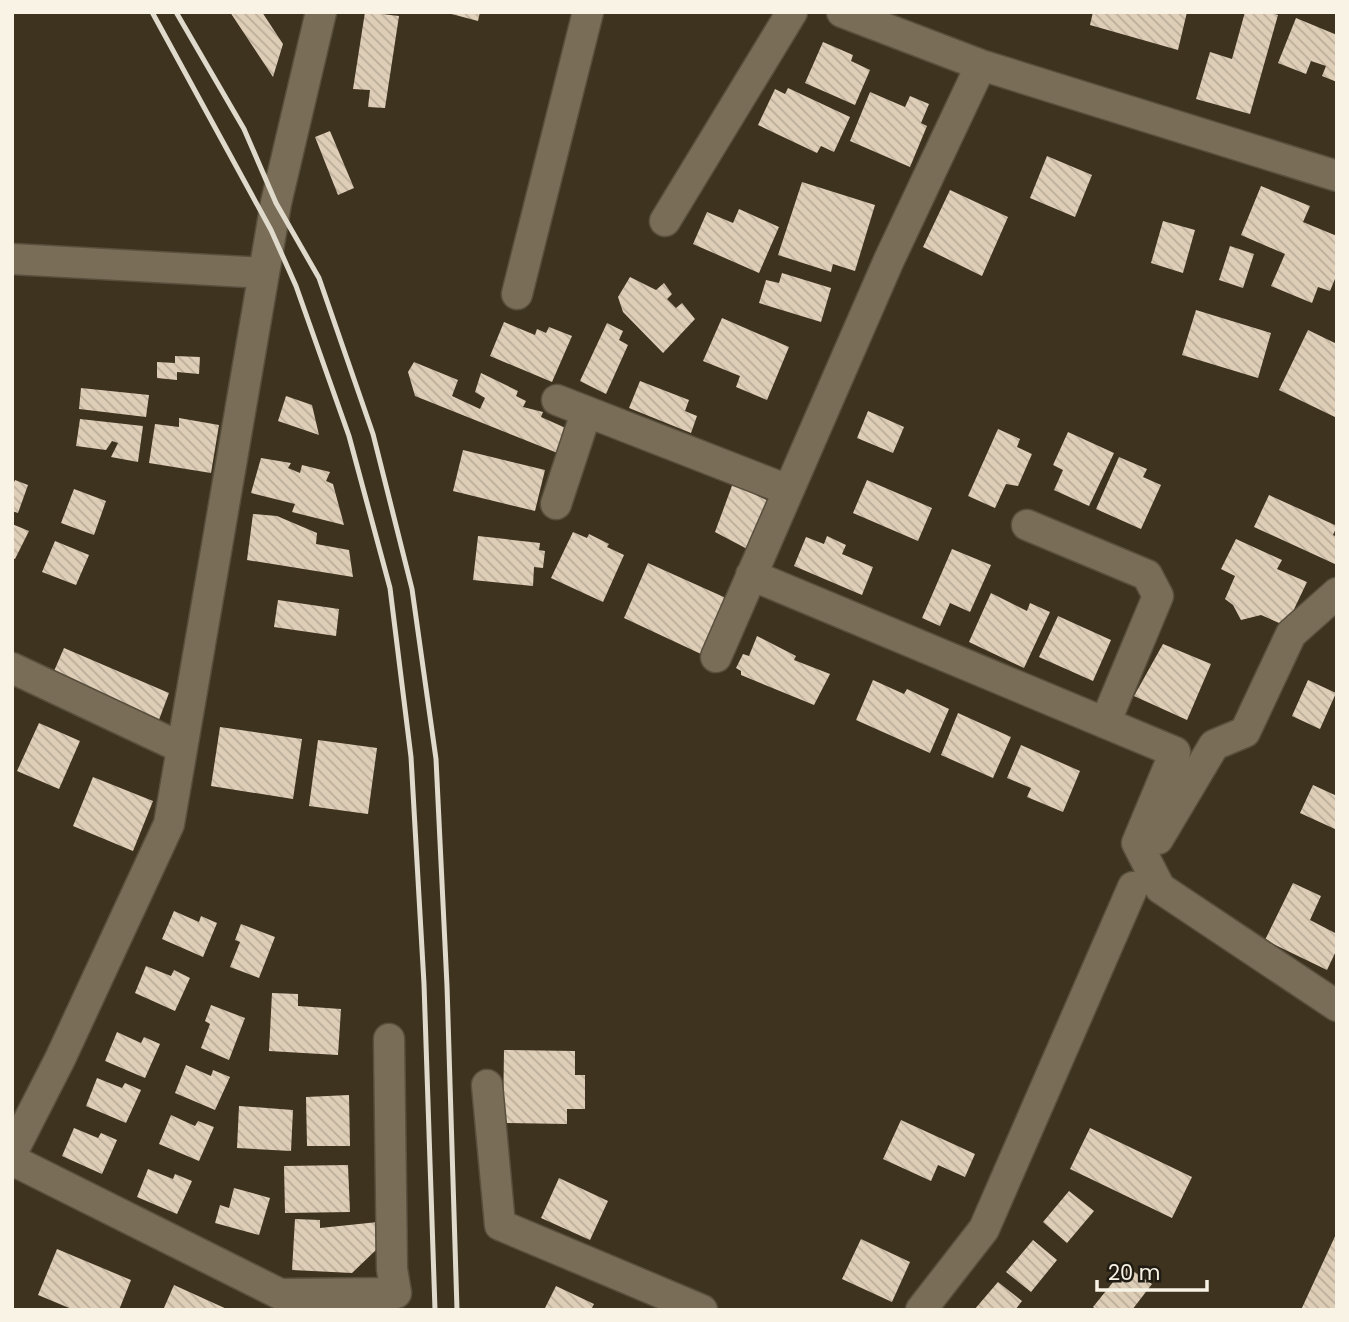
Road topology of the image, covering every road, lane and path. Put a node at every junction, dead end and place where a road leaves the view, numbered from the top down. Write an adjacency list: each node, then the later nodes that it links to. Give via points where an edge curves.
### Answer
1 (321, 12): 9 (street)
2 (588, 12): 10 (street)
3 (792, 12): 7 (street)
4 (842, 12): 5 (street)
5 (981, 65): 6 (street); 13 (street)
6 (1337, 176)
7 (665, 221)
8 (12, 259): 9 (street)
9 (264, 273): 21 (street)
10 (517, 294)
11 (557, 400): 12 (street)
12 (586, 413): 13 (street); 14 (street)
13 (788, 489): 16 (street)
14 (556, 504)
15 (1027, 525): 20 (street, via 1147,575 1158,596)
16 (751, 575): 18 (street); 20 (street)
17 (1337, 593): 22 (street, via 1291,634 1245,732 1214,745)
18 (716, 657)
19 (12, 668): 21 (street)
20 (1105, 723): 24 (street, via 1175,752 1137,843 1160,888)
21 (182, 748): 27 (street, via 169,824)
22 (1157, 839)
23 (1133, 887): 31 (street, via 984,1229)
24 (1337, 1006)
25 (389, 1039): 29 (street, via 396,1293)
26 (487, 1085): 30 (street, via 500,1225)
27 (12, 1153)
28 (12, 1160): 29 (street)
29 (280, 1302)
30 (702, 1310)
31 (921, 1310)

